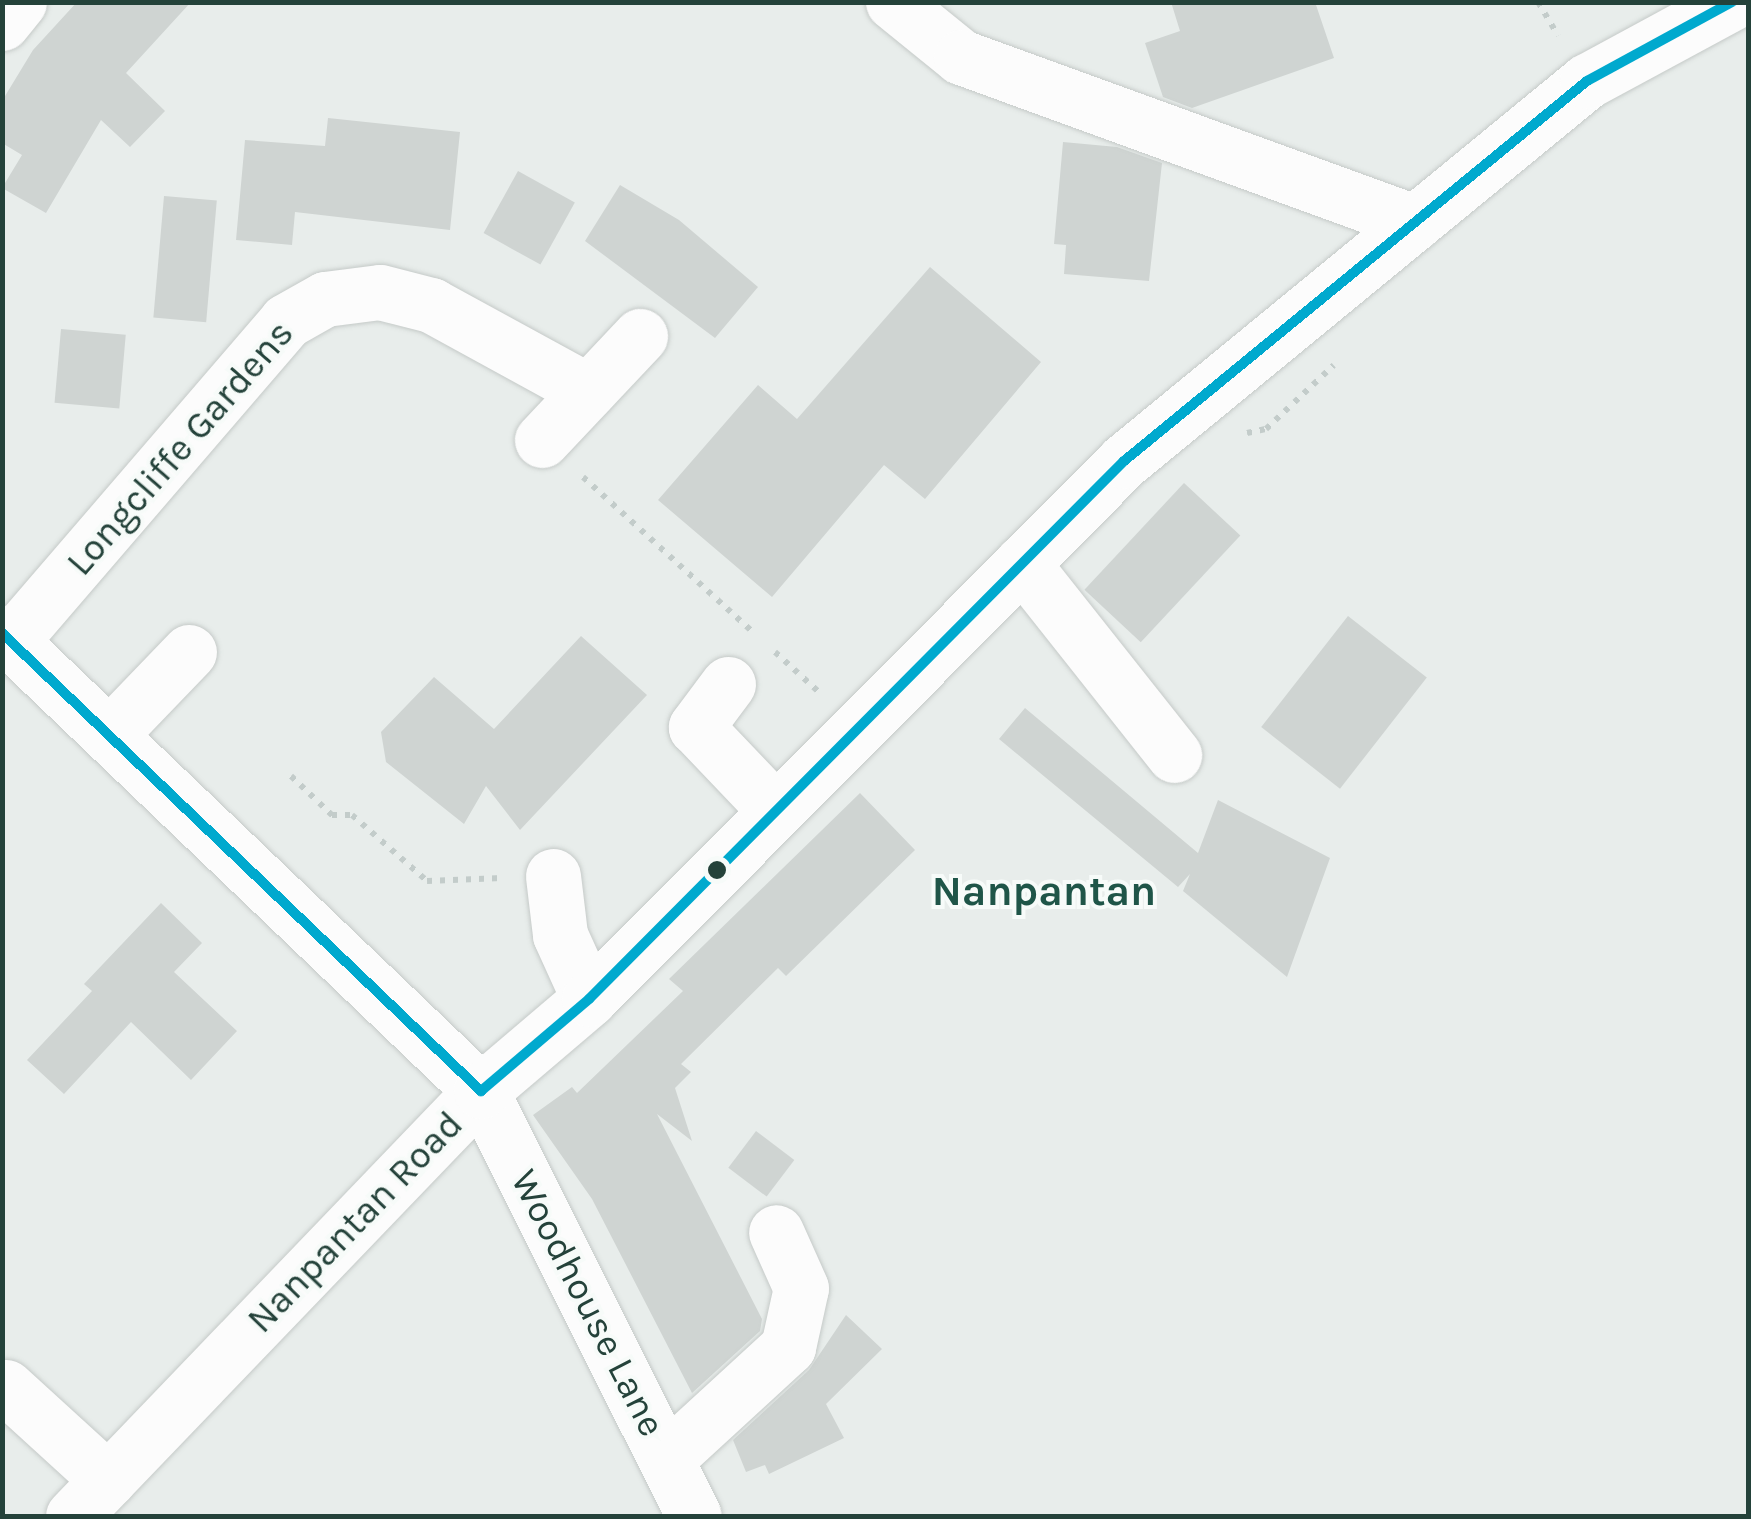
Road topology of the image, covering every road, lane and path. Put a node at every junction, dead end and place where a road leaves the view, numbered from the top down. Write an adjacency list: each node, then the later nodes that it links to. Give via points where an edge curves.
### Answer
1 (19, 2): 4 (street)
2 (893, 2): 5 (street, via 962,57)
3 (1733, 2): 5 (street, Nanpantan Road, via 1587,81)
4 (2, 23)
5 (1415, 222): 9 (street, Nanpantan Road, via 1124,461)
6 (640, 336): 7 (street)
7 (588, 391): 8 (street); 10 (street, Longcliffe Gardens, via 431,306 380,292 325,298 286,321)
8 (542, 440): 13 (path)
9 (1022, 563): 13 (street, Nanpantan Road); 15 (street)
10 (7, 637): 14 (street, Woodhouse Lane)
11 (189, 652): 14 (street)
12 (728, 684): 17 (street, via 696,727)
13 (855, 725): 17 (street, Nanpantan Road)
14 (112, 732): 20 (street, Woodhouse Lane)
15 (1174, 755)
16 (291, 776): 18 (path, via 332,815 352,815 427,881)
17 (774, 808): 19 (street, Nanpantan Road)
18 (553, 876): 19 (street, via 560,935)
19 (589, 999): 20 (street, Nanpantan Road)
20 (482, 1091): 23 (street, Woodhouse Lane); 24 (street, Nanpantan Road)
21 (776, 1232): 23 (street, via 801,1288 788,1347)
22 (6, 1387): 24 (street)
23 (666, 1460): 25 (street, Woodhouse Lane)
24 (91, 1498)
25 (694, 1516)

